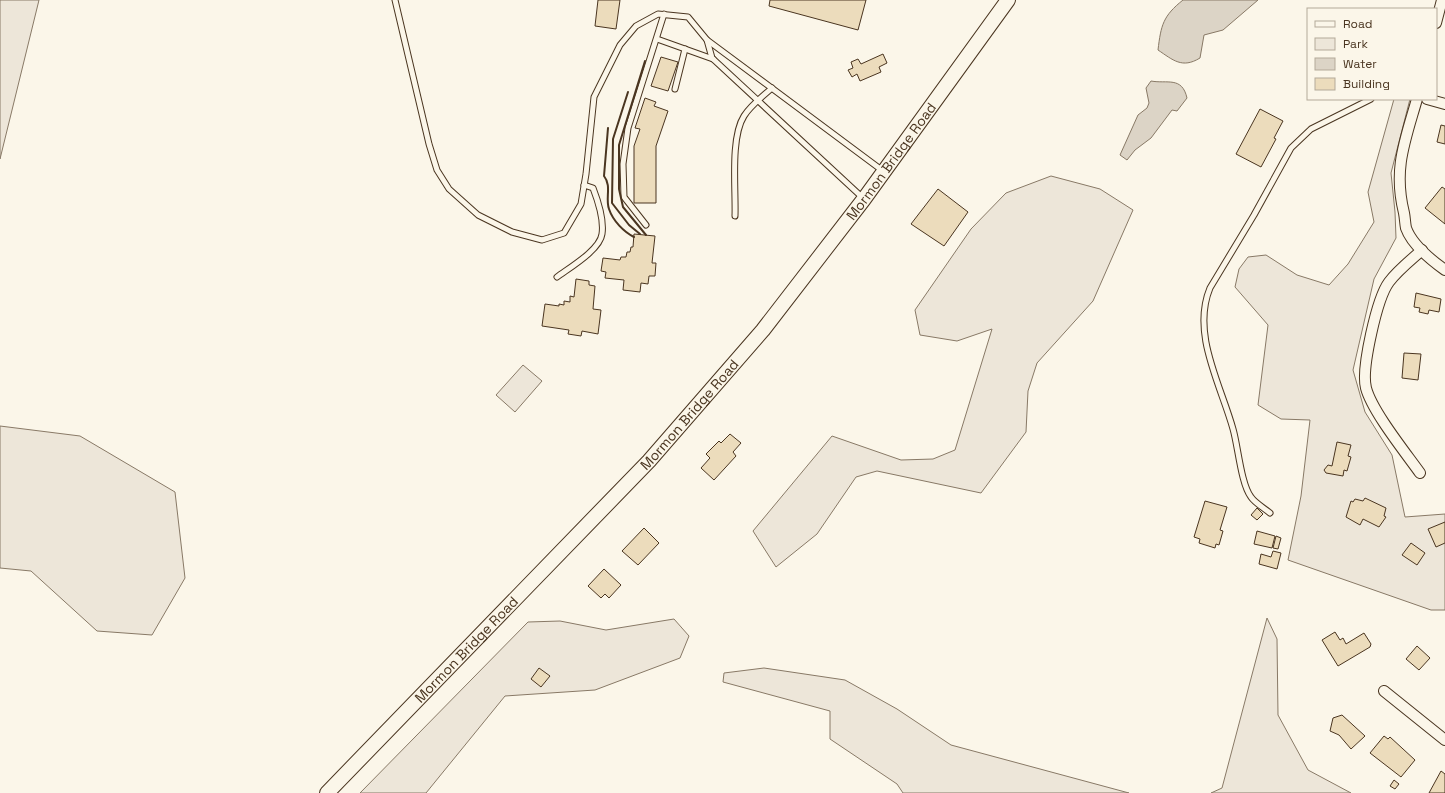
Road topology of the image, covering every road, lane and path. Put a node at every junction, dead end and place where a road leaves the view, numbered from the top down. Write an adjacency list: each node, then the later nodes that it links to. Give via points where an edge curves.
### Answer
1 (395, 0): 18 (lane, via 428,144 437,170 448,189 478,215 512,232 542,240 564,233 581,204)
2 (1008, 0): 17 (main road, Mormon Bridge Road)
3 (1442, 0): 5 (street)
4 (664, 14): 6 (lane); 7 (lane, via 688,17); 18 (lane, via 658,14 636,26 620,45 594,97)
5 (1437, 19)
6 (657, 40): 8 (lane); 21 (lane, via 628,128 624,164 624,197)
7 (707, 40): 9 (lane); 11 (lane)
8 (685, 49): 9 (lane); 10 (lane)
9 (713, 59): 12 (lane)
10 (675, 88)
11 (772, 88): 12 (lane); 17 (lane)
12 (758, 100): 19 (lane); 20 (lane, via 743,117 736,138)
13 (1369, 100): 26 (lane, via 1311,129 1291,148 1204,301 1203,320 1210,359 1233,429 1245,482 1251,497)
14 (1417, 100): 22 (street, via 1401,156 1398,182 1406,226)
15 (1431, 100): 16 (street)
16 (1445, 104)
17 (884, 172): 19 (main road, Mormon Bridge Road)
18 (584, 185): 24 (lane, via 593,188 599,203 602,235 591,252)
19 (864, 199): 29 (main road, Mormon Bridge Road, via 763,330 649,461)
20 (736, 216)
21 (646, 224)
22 (1422, 250): 23 (street); 25 (street, via 1397,272 1380,299 1364,368 1364,381 1371,401)
23 (1445, 270)
24 (557, 277)
25 (1420, 473)
26 (1270, 512)
27 (1384, 691): 28 (street)
28 (1445, 740)
29 (327, 793)

